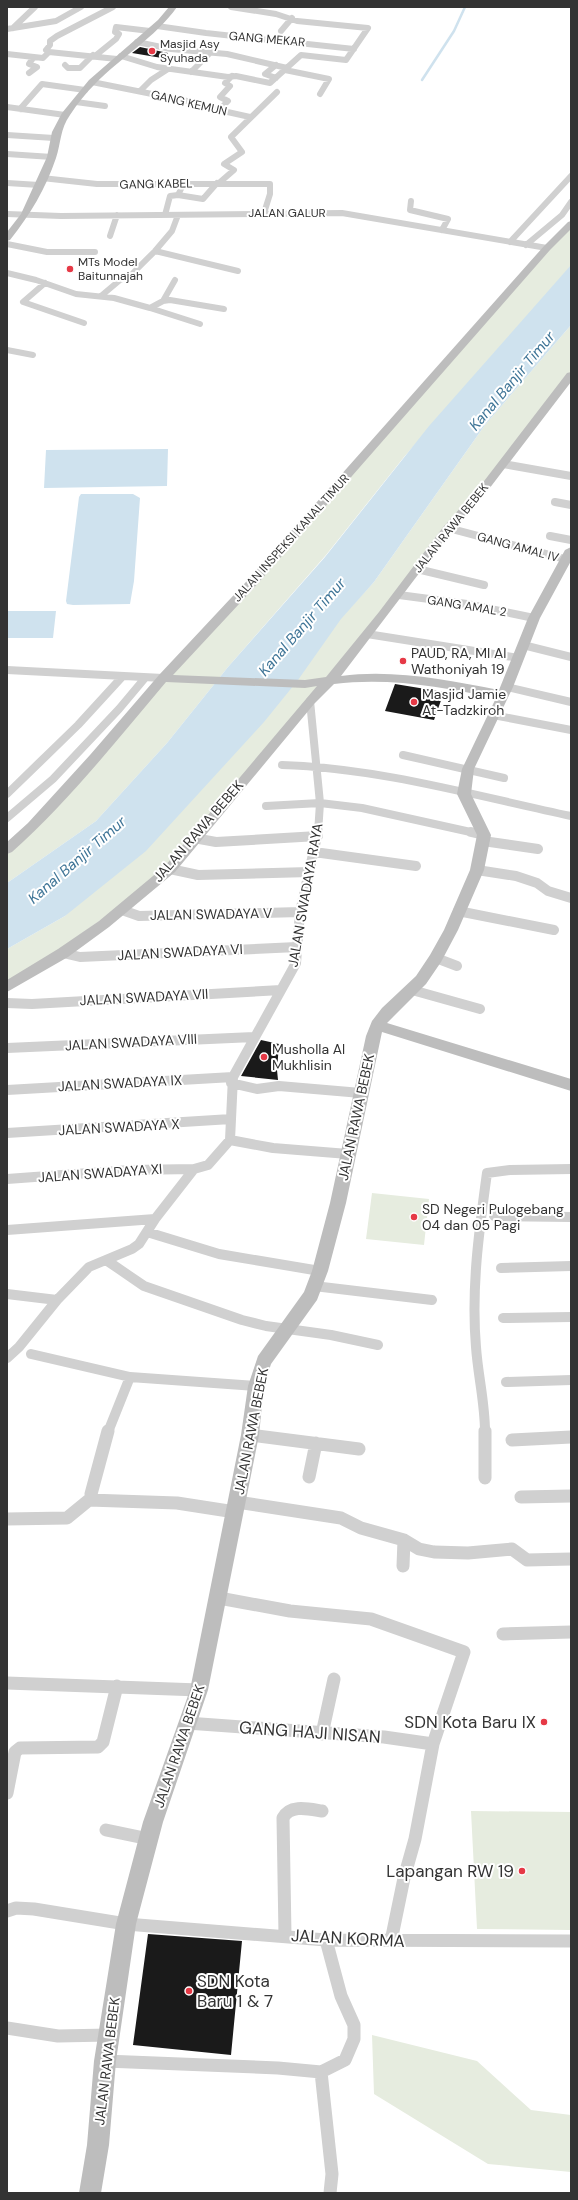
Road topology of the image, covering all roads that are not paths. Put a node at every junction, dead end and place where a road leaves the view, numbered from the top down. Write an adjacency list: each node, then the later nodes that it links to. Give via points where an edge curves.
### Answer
1 (35, 7): 8 (street)
2 (81, 7): 8 (street, via 52,22)
3 (113, 7): 14 (street, via 66,30 50,41 50,46 46,50)
4 (173, 7): 10 (street)
5 (231, 7): 6 (street)
6 (243, 8): 7 (street)
7 (292, 18): 11 (street); 13 (street, via 368,28)
8 (14, 28): 9 (street)
9 (7, 29)
10 (153, 29): 12 (street); 13 (street, GANG MEKAR, via 243,39 298,41); 17 (street, GANG MEKAR, via 116,27 115,32 119,34 116,39)
11 (281, 31)
12 (137, 42): 15 (street, via 170,49); 18 (street)
13 (354, 50): 23 (street, via 344,61 301,55)
14 (49, 52): 17 (street); 19 (street, via 45,58)
15 (211, 52): 21 (street); 24 (street)
16 (7, 54): 19 (street)
17 (94, 55): 18 (street); 20 (street, via 80,68 68,68)
18 (119, 57): 22 (street); 28 (street)
19 (33, 58): 25 (street, via 29,64 37,67)
20 (65, 65)
21 (276, 65): 23 (street); 27 (street, via 265,74)
22 (168, 69): 24 (street); 30 (street)
23 (286, 69): 27 (street); 32 (street, via 329,79)
24 (191, 72): 26 (street)
25 (30, 73)
26 (232, 76): 27 (street, via 268,82); 37 (street, via 226,83 230,86 220,97 228,101)
27 (276, 78)
28 (92, 82): 29 (street); 30 (street, GANG KEMUN)
29 (85, 90): 33 (street); 36 (street, via 44,84)
30 (140, 91): 37 (street, GANG KEMUN)
31 (277, 92): 39 (street)
32 (320, 94)
33 (76, 102): 34 (street); 38 (street)
34 (105, 106)
35 (7, 107): 36 (street)
36 (20, 109): 38 (street)
37 (219, 110): 39 (street, GANG KEMUN)
38 (65, 115): 41 (street)
39 (250, 117): 48 (street, via 231,137 242,152 224,164 234,170)
40 (7, 134): 41 (street)
41 (54, 138): 43 (street)
42 (7, 154): 43 (street)
43 (52, 157): 45 (street)
44 (571, 176): 50 (street)
45 (40, 182): 46 (street, GANG KABEL); 47 (street, GANG KABEL); 55 (street)
46 (7, 183)
47 (184, 183): 48 (street, GANG KABEL); 49 (street)
48 (218, 183): 49 (street, via 204,199); 53 (street, GANG KABEL, via 270,184 270,194)
49 (178, 195): 57 (street, via 170,196)
50 (562, 197): 63 (street)
51 (411, 201): 60 (street, via 409,208 412,211 448,218)
52 (571, 202): 65 (street, via 562,215)
53 (264, 213): 58 (street, JALAN GALUR); 60 (street, JALAN GALUR, via 354,214)
54 (7, 214): 55 (street, JALAN GALUR)
55 (25, 215): 56 (street, JALAN GALUR); 62 (street)
56 (117, 215): 57 (street, JALAN GALUR); 61 (street)
57 (165, 215): 58 (street, JALAN GALUR)
58 (178, 215): 67 (street, via 170,235)
59 (571, 224): 66 (street, JALAN INSPEKSI KANAL TIMUR)
60 (442, 230): 63 (street, JALAN GALUR)
61 (110, 236)
62 (7, 238)
63 (510, 242): 65 (street, JALAN GALUR)
64 (7, 244): 68 (street, via 47,252)
65 (526, 245): 66 (street, JALAN GALUR)
66 (547, 248): 101 (street, JALAN INSPEKSI KANAL TIMUR, via 254,580)
67 (155, 251): 69 (street); 73 (street, via 130,276 120,280)
68 (95, 252)
69 (238, 271)
70 (7, 273): 72 (street)
71 (175, 280): 74 (street)
72 (45, 283): 73 (street, via 76,294); 77 (street, via 23,302)
73 (101, 296): 75 (street)
74 (163, 301): 75 (street); 76 (street)
75 (150, 308): 78 (street)
76 (224, 309)
77 (84, 323)
78 (200, 324)
79 (7, 350): 80 (street)
80 (33, 356)
81 (571, 375): 82 (street, JALAN RAWA BEBEK)
82 (503, 464): 83 (street); 86 (street, JALAN RAWA BEBEK)
83 (571, 476)
84 (555, 502): 85 (street)
85 (571, 505)
86 (448, 528): 89 (street, GANG AMAL IV); 90 (street, JALAN RAWA BEBEK)
87 (550, 536): 88 (street)
88 (571, 540)
89 (568, 555): 93 (street)
90 (417, 569): 91 (street); 92 (street, JALAN RAWA BEBEK)
91 (484, 585)
92 (399, 595): 93 (street, GANG AMAL 2, via 467,604); 94 (street, JALAN RAWA BEBEK)
93 (534, 618): 95 (street)
94 (367, 634): 97 (street); 102 (street, JALAN RAWA BEBEK)
95 (523, 645): 96 (street); 97 (street)
96 (571, 657)
97 (519, 658): 103 (street)
98 (7, 670): 99 (street, via 92,673)
99 (122, 678): 100 (street); 113 (street)
100 (145, 678): 101 (street); 118 (street, via 53,779)
101 (163, 678): 102 (street, via 305,684); 122 (street, JALAN INSPEKSI KANAL TIMUR, via 96,758 33,826)
102 (330, 681): 103 (street, via 352,678 401,679); 104 (street, JALAN RAWA BEBEK)
103 (505, 691): 105 (street); 106 (street)
104 (310, 701): 110 (street, JALAN SWADAYA RAYA); 120 (street, JALAN RAWA BEBEK)
105 (571, 702)
106 (493, 715): 107 (street); 111 (street)
107 (571, 730)
108 (403, 755): 111 (street)
109 (282, 764): 110 (street)
110 (316, 766): 114 (street, via 373,774); 115 (street, JALAN SWADAYA RAYA)
111 (468, 769): 112 (street); 114 (street)
112 (504, 778)
113 (7, 794)
114 (464, 794): 117 (street); 121 (street)
115 (320, 803): 116 (street); 119 (street, JALAN SWADAYA RAYA); 121 (street, via 369,809)
116 (266, 806)
117 (571, 816)
118 (7, 818)
119 (318, 836): 120 (street, via 216,842); 124 (street, JALAN SWADAYA RAYA)
120 (194, 838): 126 (street, JALAN RAWA BEBEK)
121 (483, 838): 123 (street); 127 (street, JALAN RAWA BEBEK)
122 (7, 849)
123 (538, 849)
124 (314, 852): 125 (street); 128 (street, JALAN SWADAYA RAYA)
125 (416, 866)
126 (170, 869): 128 (street, via 198,875); 130 (street, JALAN RAWA BEBEK)
127 (477, 870): 129 (street, via 516,876 537,883 548,891); 131 (street, JALAN RAWA BEBEK)
128 (310, 872): 132 (street, JALAN SWADAYA RAYA)
129 (571, 898)
130 (122, 910): 132 (street, JALAN SWADAYA V, via 139,916); 135 (street, JALAN RAWA BEBEK)
131 (458, 911): 133 (street); 136 (street, JALAN RAWA BEBEK)
132 (300, 912): 134 (street, JALAN SWADAYA RAYA)
133 (554, 930)
134 (297, 947): 135 (street, JALAN SWADAYA VI, via 88,957); 139 (street, JALAN SWADAYA RAYA, via 296,963)
135 (63, 953): 138 (street, JALAN RAWA BEBEK)
136 (436, 958): 137 (street); 140 (street, JALAN RAWA BEBEK)
137 (458, 966)
138 (7, 987)
139 (281, 990): 141 (street, JALAN SWADAYA VII); 144 (street, JALAN SWADAYA RAYA)
140 (412, 990): 142 (street); 143 (street, JALAN RAWA BEBEK)
141 (7, 1004)
142 (480, 1009)
143 (377, 1025): 147 (street); 149 (street, JALAN RAWA BEBEK)
144 (254, 1037): 145 (street, JALAN SWADAYA VIII); 146 (street, JALAN SWADAYA RAYA)
145 (7, 1048)
146 (232, 1080): 148 (street, JALAN SWADAYA IX); 149 (street, JALAN SWADAYA IX, via 258,1088 303,1087); 150 (street, JALAN SWADAYA RAYA)
147 (571, 1084)
148 (7, 1090)
149 (361, 1093): 153 (street, JALAN RAWA BEBEK)
150 (231, 1120): 151 (street, JALAN SWADAYA X); 152 (street, JALAN SWADAYA RAYA)
151 (7, 1133)
152 (230, 1140): 153 (street, via 273,1148); 154 (street, via 208,1165)
153 (348, 1154): 165 (street, JALAN RAWA BEBEK, via 338,1203)
154 (194, 1169): 156 (street, JALAN SWADAYA XI, via 130,1170); 159 (street)
155 (571, 1169): 187 (street, via 487,1173 477,1249 475,1298 476,1347 485,1408)
156 (7, 1179)
157 (494, 1216): 158 (street)
158 (571, 1217)
159 (155, 1219): 160 (street); 161 (street)
160 (7, 1230)
161 (147, 1232): 162 (street, via 132,1249); 165 (street, via 219,1254)
162 (106, 1260): 167 (street, via 89,1267); 171 (street, via 132,1279 154,1290 242,1320)
163 (571, 1266): 164 (street)
164 (501, 1268)
165 (317, 1279): 168 (street); 171 (street, JALAN RAWA BEBEK, via 311,1295)
166 (7, 1294): 167 (street)
167 (57, 1300): 173 (street)
168 (432, 1300)
169 (571, 1317): 170 (street)
170 (503, 1318)
171 (287, 1329): 172 (street); 180 (street, JALAN RAWA BEBEK, via 264,1361)
172 (378, 1345)
173 (19, 1347): 174 (street); 176 (street)
174 (7, 1348)
175 (31, 1354): 177 (street)
176 (7, 1358)
177 (130, 1377): 180 (street); 188 (street, via 110,1424)
178 (571, 1380): 179 (street)
179 (506, 1382)
180 (256, 1386): 181 (street, JALAN RAWA BEBEK)
181 (250, 1435): 184 (street); 191 (street, JALAN RAWA BEBEK)
182 (571, 1437): 183 (street)
183 (512, 1440)
184 (316, 1444): 185 (street); 186 (street)
185 (359, 1449)
186 (309, 1477)
187 (485, 1478)
188 (90, 1494)
189 (571, 1496): 190 (street)
190 (521, 1497)
191 (236, 1507): 192 (street, via 177,1502 89,1500 67,1518); 193 (street, via 341,1518 361,1528); 196 (street, JALAN RAWA BEBEK)
192 (7, 1519)
193 (404, 1540): 194 (street, via 419,1549 434,1552 512,1549 527,1560); 195 (street)
194 (571, 1559)
195 (403, 1566)
196 (219, 1598): 202 (street, JALAN RAWA BEBEK); 205 (street, via 290,1611 371,1620 464,1652)
197 (571, 1632): 198 (street)
198 (503, 1634)
199 (334, 1679): 204 (street)
200 (7, 1683): 201 (street)
201 (117, 1686): 202 (street); 206 (street, via 103,1742 98,1747 20,1748 15,1752)
202 (199, 1690): 203 (street, JALAN RAWA BEBEK)
203 (187, 1723): 204 (street, GANG HAJI NISAN); 209 (street, JALAN RAWA BEBEK)
204 (322, 1734): 205 (street, GANG HAJI NISAN, via 384,1737)
205 (433, 1744): 214 (street, via 415,1839)
206 (7, 1793)
207 (322, 1811): 212 (street, via 291,1810 286,1812 283,1818)
208 (106, 1830): 209 (street)
209 (149, 1839): 211 (street, JALAN RAWA BEBEK)
210 (7, 1910): 211 (street, JALAN KORMA, via 34,1910)
211 (126, 1924): 212 (street, JALAN KORMA); 217 (street, JALAN RAWA BEBEK)
212 (285, 1935): 213 (street, JALAN KORMA)
213 (326, 1940): 214 (street, JALAN KORMA); 219 (street, via 342,1996 354,2025 354,2039 345,2060)
214 (391, 1941): 215 (street, JALAN KORMA)
215 (571, 1941)
216 (7, 2028): 217 (street, via 83,2037)
217 (109, 2035): 218 (street, JALAN RAWA BEBEK)
218 (105, 2061): 219 (street); 220 (street, JALAN RAWA BEBEK, via 98,2145)
219 (321, 2072): 221 (street, via 332,2174)
220 (90, 2193)
221 (330, 2193)

